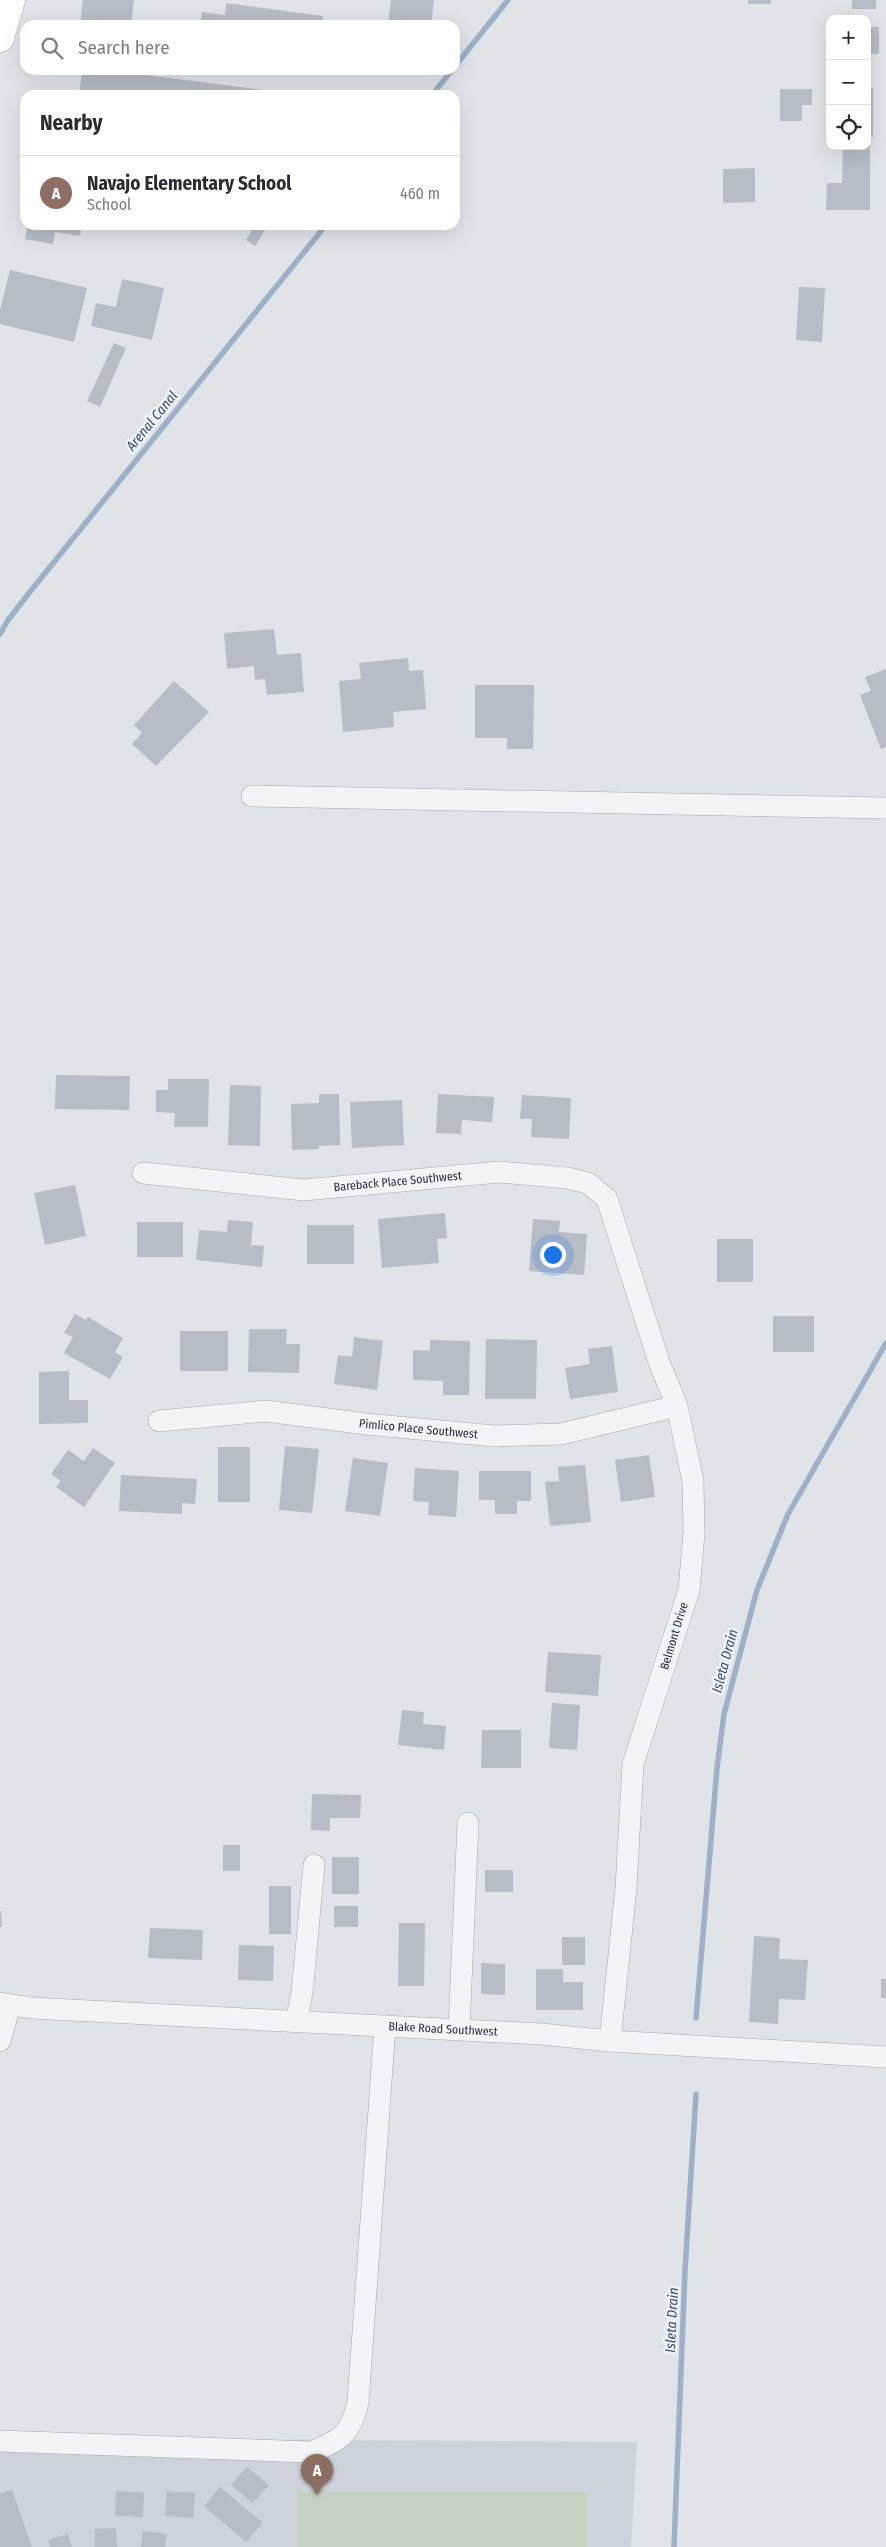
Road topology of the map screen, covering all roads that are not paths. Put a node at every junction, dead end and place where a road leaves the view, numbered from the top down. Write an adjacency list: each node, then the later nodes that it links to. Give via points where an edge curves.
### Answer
1 (11, 0): 2 (main road)
2 (0, 38)
3 (252, 796): 4 (street)
4 (886, 808)
5 (143, 1173): 6 (street, Bareback Place Southwest, via 304,1190 499,1172 567,1178 588,1183 607,1198)
6 (620, 1237): 7 (street, Belmont Drive, via 658,1362)
7 (677, 1406): 8 (street, Pimlico Place Southwest, via 561,1434 494,1436 266,1411); 16 (street, Belmont Drive, via 693,1481 694,1533 689,1590 633,1764 626,1888)
8 (159, 1421)
9 (468, 1823): 14 (street)
10 (314, 1865): 12 (street, via 302,1992)
11 (5, 2004): 12 (street, Blake Road Southwest); 15 (street)
12 (296, 2021): 13 (street, Blake Road Southwest)
13 (385, 2026): 14 (street, Blake Road Southwest); 18 (street, via 358,2402 353,2424 334,2443 310,2452)
14 (459, 2030): 16 (street, Blake Road Southwest)
15 (0, 2041)
16 (610, 2041): 17 (street, Blake Road Southwest)
17 (886, 2057)
18 (0, 2441)

